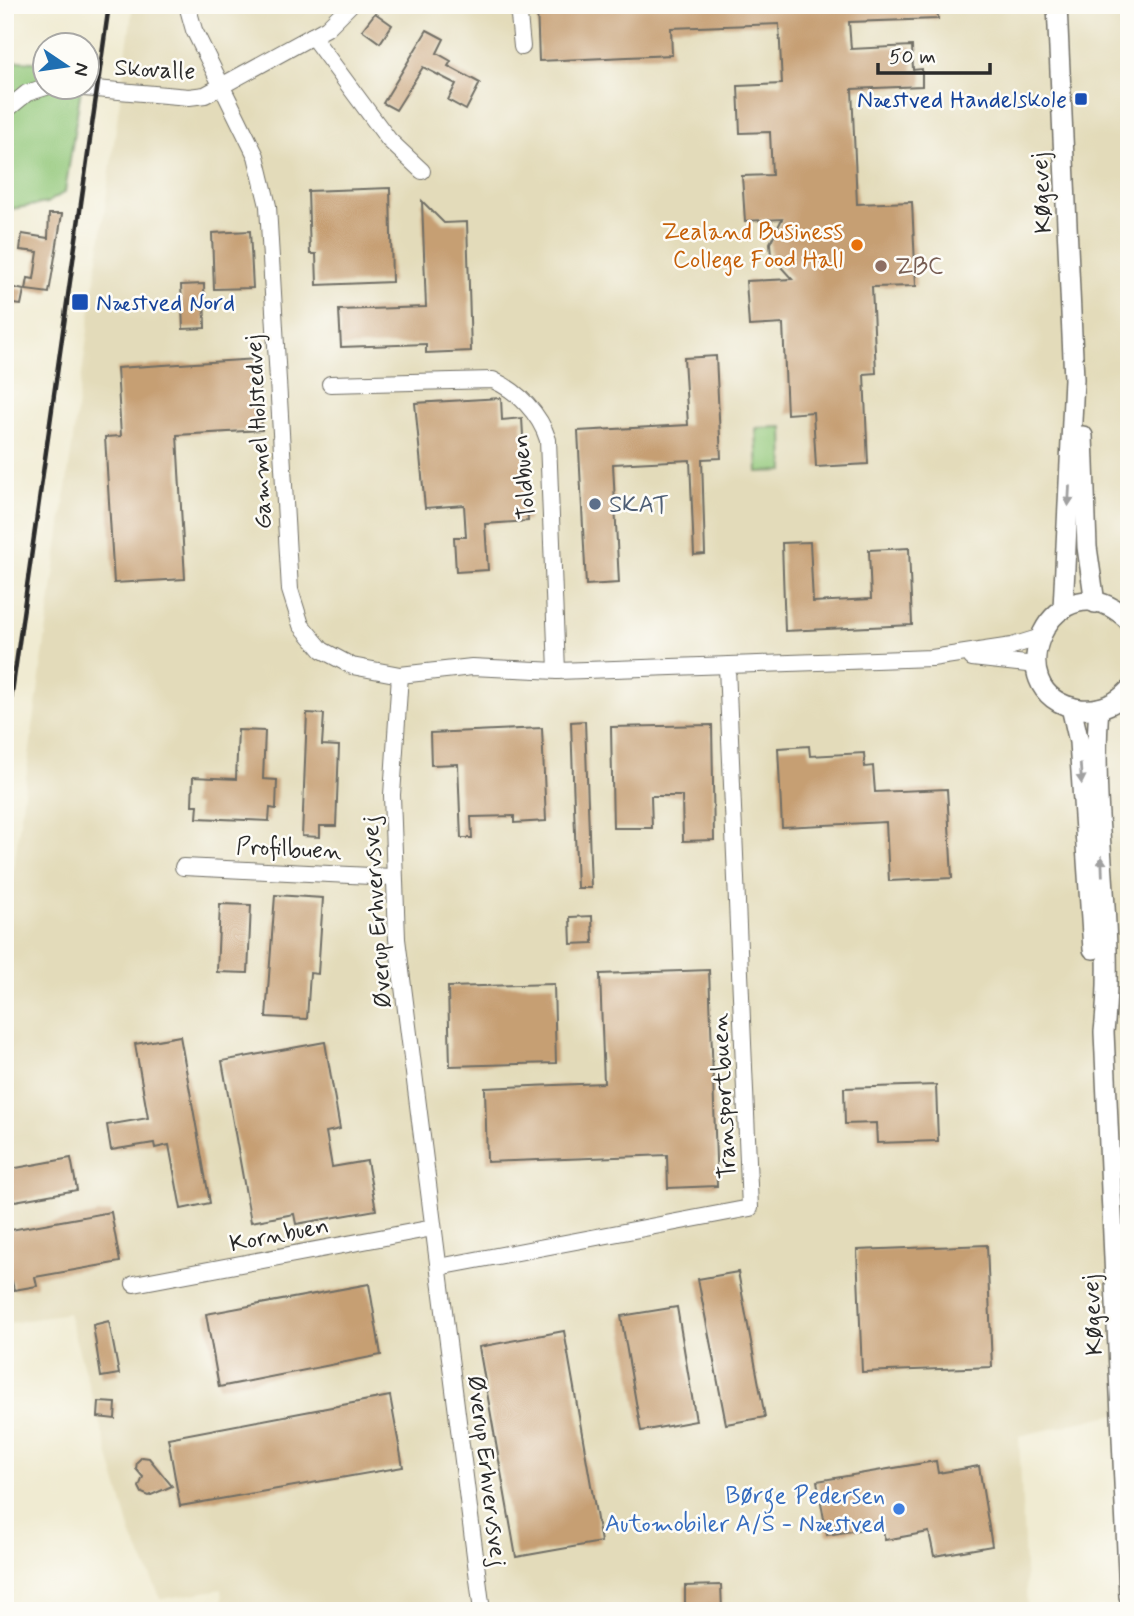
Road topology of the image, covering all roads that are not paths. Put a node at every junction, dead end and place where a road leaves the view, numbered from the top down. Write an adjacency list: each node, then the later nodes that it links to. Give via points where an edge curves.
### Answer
1 (187, 5): 7 (street, Gammel Holstedvej)
2 (350, 5): 5 (street)
3 (518, 5): 6 (street)
4 (1057, 5): 12 (street, Køgevej)
5 (312, 36): 7 (street); 11 (street, via 389,140)
6 (522, 47)
7 (221, 87): 8 (street, Skovalle, via 189,97); 22 (street, Gammel Holstedvej, via 256,156 268,206 294,610 311,639 337,659 367,671)
8 (102, 90)
9 (32, 91): 10 (street)
10 (5, 111)
11 (422, 171)
12 (1074, 379): 14 (street, Køgevej, via 1083,436 1087,547); 15 (street, Køgevej, one-way to 15)
13 (330, 384): 21 (street, Toldbuen, via 493,380 536,414 548,440)
14 (1095, 603): 15 (street); 16 (street)
15 (1063, 609): 17 (street, via 1048,621)
16 (1129, 621)
17 (1038, 638): 18 (street); 19 (street)
18 (952, 656): 19 (street); 20 (street)
19 (1036, 665): 24 (street, via 1052,695)
20 (727, 667): 21 (street); 30 (street, Transportbuen, via 750,1208)
21 (557, 671): 22 (street, via 472,667)
22 (400, 675): 27 (street, Øverup Erhvervsvej)
23 (1129, 690): 25 (street)
24 (1072, 707): 25 (street); 28 (street, Køgevej, one-way to 28, via 1079,742 1086,872)
25 (1100, 708): 28 (street, Køgevej, one-way to 25, via 1107,990)
26 (183, 867): 27 (street, Profilbuen)
27 (392, 877): 29 (street, Øverup Erhvervsvej)
28 (1104, 1032): 32 (street, Køgevej)
29 (433, 1228): 30 (street, Øverup Erhvervsvej); 31 (street, Kornbuen)
30 (439, 1267): 33 (street, Øverup Erhvervsvej)
31 (134, 1284)
32 (1129, 1596)
33 (482, 1611)

